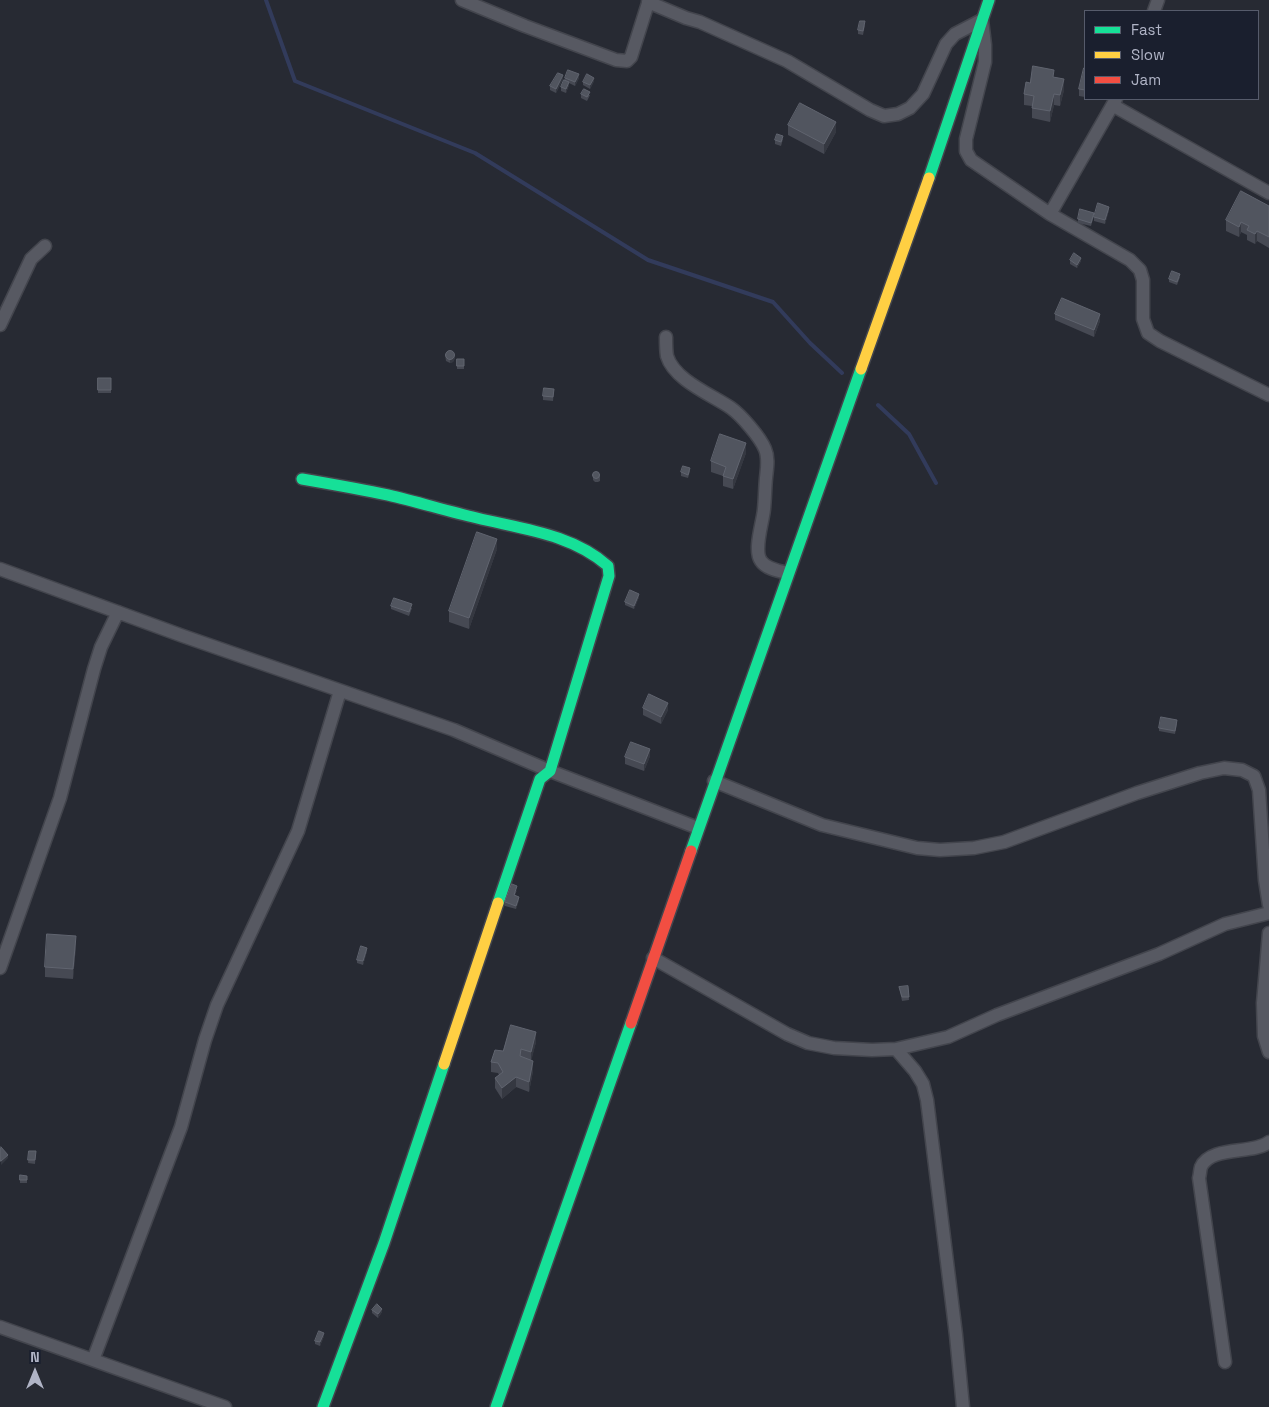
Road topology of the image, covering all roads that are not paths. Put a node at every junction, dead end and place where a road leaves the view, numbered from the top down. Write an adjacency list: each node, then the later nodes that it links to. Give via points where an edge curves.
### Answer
1 (462, 0): 3 (street, via 616,60 627,61 631,58)
2 (989, 0): 4 (main road)
3 (649, 1): 4 (street, via 787,61 884,116 910,108 923,94 946,44 955,34)
4 (982, 20): 7 (street, via 985,62 966,139 966,151 971,160); 14 (main road)
5 (1115, 102): 6 (street); 7 (street)
6 (1269, 194)
7 (1050, 214): 11 (street, via 1130,260 1140,270 1143,280 1142,319 1148,333)
8 (46, 246): 9 (street, via 31,259)
9 (0, 325)
10 (666, 337): 14 (street, via 667,355 672,366 692,385 732,409 765,449 768,463 758,557 762,563)
11 (1269, 394)
12 (302, 479): 17 (main road, via 388,495 541,532 581,548 608,566 609,576)
13 (0, 569): 15 (street)
14 (788, 573): 18 (main road)
15 (118, 612): 16 (street); 24 (street, via 99,654 60,798)
16 (340, 691): 17 (street, via 454,730); 29 (street, via 298,830 217,1005 181,1127)
17 (550, 771): 19 (street); 32 (main road, via 540,779 384,1243)
18 (714, 782): 19 (main road); 20 (street, via 822,825 918,848 940,850 1004,842 1200,773 1224,768 1242,770 1254,776 1259,790)
19 (698, 828): 23 (main road)
20 (1269, 905)
21 (1269, 913): 25 (street, via 1225,924 1159,954 997,1015 948,1037)
22 (1269, 933): 26 (street, via 1263,1003 1264,1036)
23 (653, 958): 25 (street, via 808,1044 834,1048); 33 (main road)
24 (0, 968)
25 (896, 1049): 34 (street, via 915,1070 927,1100)
26 (1269, 1052)
27 (1269, 1142): 30 (street, via 1264,1146 1212,1157 1202,1166 1199,1178)
28 (0, 1327): 29 (street)
29 (93, 1360): 31 (street)
30 (1225, 1362)
31 (225, 1407)
32 (323, 1407)
33 (496, 1407)
34 (963, 1407)

